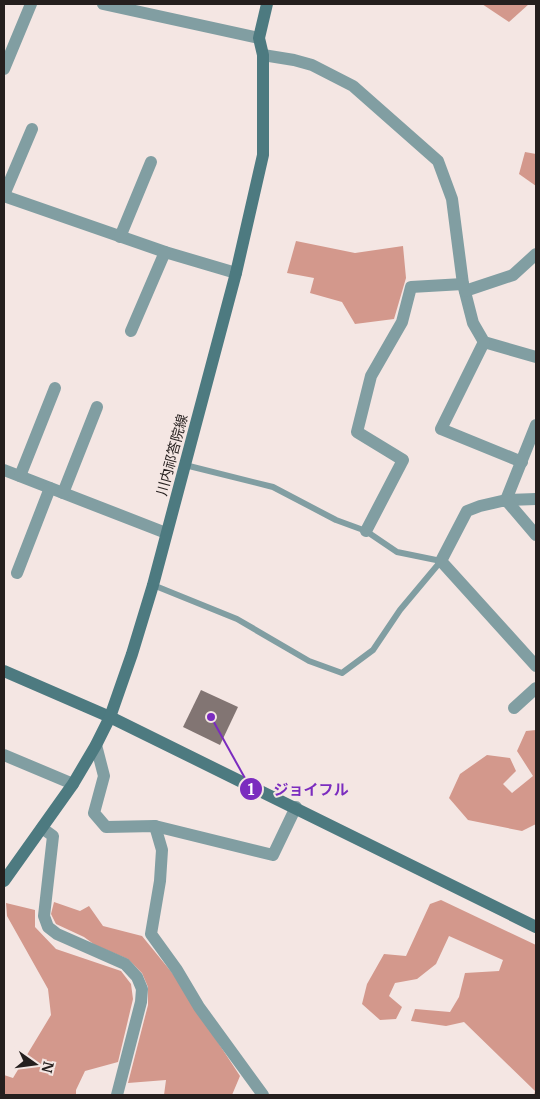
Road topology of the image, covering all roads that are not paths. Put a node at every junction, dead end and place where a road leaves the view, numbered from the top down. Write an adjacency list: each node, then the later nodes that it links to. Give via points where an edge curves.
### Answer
1 (31, 4): 6 (street)
2 (103, 4): 4 (street)
3 (267, 4): 4 (main road, 川内祁答院線)
4 (259, 38): 5 (main road, 川内祁答院線)
5 (263, 55): 13 (main road, 川内祁答院線, via 263,155); 14 (street, via 312,65 353,86 438,161 452,199)
6 (4, 70)
7 (32, 129): 9 (street)
8 (151, 162): 10 (street)
9 (4, 196): 10 (street)
10 (120, 237): 11 (street)
11 (165, 252): 13 (street); 15 (street)
12 (536, 254): 14 (street, via 513,275)
13 (236, 272): 22 (main road, 川内祁答院線)
14 (464, 287): 16 (street, via 473,323); 28 (street, via 411,287 402,322 371,376 357,432 403,460)
15 (131, 331)
16 (484, 342): 17 (street); 21 (street, via 441,429)
17 (536, 357)
18 (55, 388): 24 (street)
19 (97, 407): 25 (street)
20 (536, 425): 21 (street)
21 (522, 462): 27 (street)
22 (185, 465): 28 (lane, via 273,487 336,520); 29 (main road, 川内祁答院線)
23 (4, 470): 24 (street)
24 (20, 476): 25 (street)
25 (57, 491): 29 (street); 32 (street)
26 (536, 499): 27 (street)
27 (506, 500): 30 (street); 31 (street, via 468,511)
28 (366, 531): 31 (lane, via 397,552)
29 (166, 533): 33 (main road, 川内祁答院線)
30 (536, 535)
31 (441, 561): 33 (lane, via 400,610 373,650 342,673 310,661 236,619); 34 (street)
32 (17, 573)
33 (153, 585): 38 (main road, 川内祁答院線)
34 (536, 666)
35 (4, 671): 38 (main road)
36 (536, 688): 37 (street)
37 (514, 708)
38 (110, 717): 39 (main road, 川内祁答院線); 42 (main road)
39 (96, 745): 41 (main road, 川内祁答院線); 43 (street, via 104,776 94,813 106,827)
40 (4, 755): 41 (street)
41 (73, 784): 44 (main road, 川内祁答院線)
42 (296, 807): 43 (street, via 273,855); 46 (main road)
43 (155, 826): 48 (street, via 162,850 151,934)
44 (42, 828): 45 (main road, 川内祁答院線); 47 (street, via 53,836 44,916 48,928 125,964 137,977 142,989)
45 (4, 881)
46 (536, 927)
47 (117, 1095)
48 (263, 1095)

